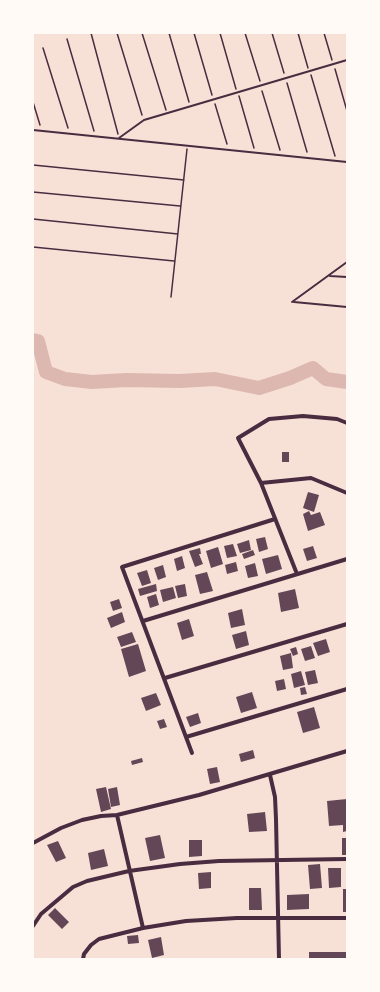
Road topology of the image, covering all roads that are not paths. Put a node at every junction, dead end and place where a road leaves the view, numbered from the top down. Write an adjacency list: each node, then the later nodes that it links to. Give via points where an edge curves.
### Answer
1 (347, 60): 3 (lane, via 144,120)
2 (33, 130): 3 (lane)
3 (119, 138): 4 (lane)
4 (347, 162)
5 (347, 262): 6 (lane)
6 (329, 276): 7 (lane); 8 (lane, via 292,302)
7 (347, 278)
8 (347, 307)
9 (347, 423): 10 (street, via 337,419 303,416 269,419 238,438)
10 (261, 483): 11 (street, via 311,478); 12 (street)
11 (347, 493)
12 (275, 519): 14 (street); 15 (street, via 122,567)
13 (347, 559): 14 (street)
14 (297, 574): 15 (street)
15 (143, 621): 17 (street)
16 (347, 624): 17 (street)
17 (165, 678): 19 (street)
18 (347, 689): 19 (street)
19 (186, 737): 21 (street)
20 (347, 751): 22 (street)
21 (192, 752)
22 (270, 775): 23 (street); 26 (street, via 275,797)
23 (117, 815): 24 (street, via 82,820); 27 (street)
24 (33, 843)
25 (347, 859): 26 (street)
26 (277, 860): 27 (street, via 188,863); 28 (street)
27 (129, 871): 30 (street, via 73,887 41,914); 31 (street)
28 (278, 918): 29 (street); 31 (street, via 186,921); 33 (street)
29 (347, 918)
30 (33, 926)
31 (143, 928): 32 (street, via 99,939 91,944)
32 (83, 959)
33 (279, 959)

